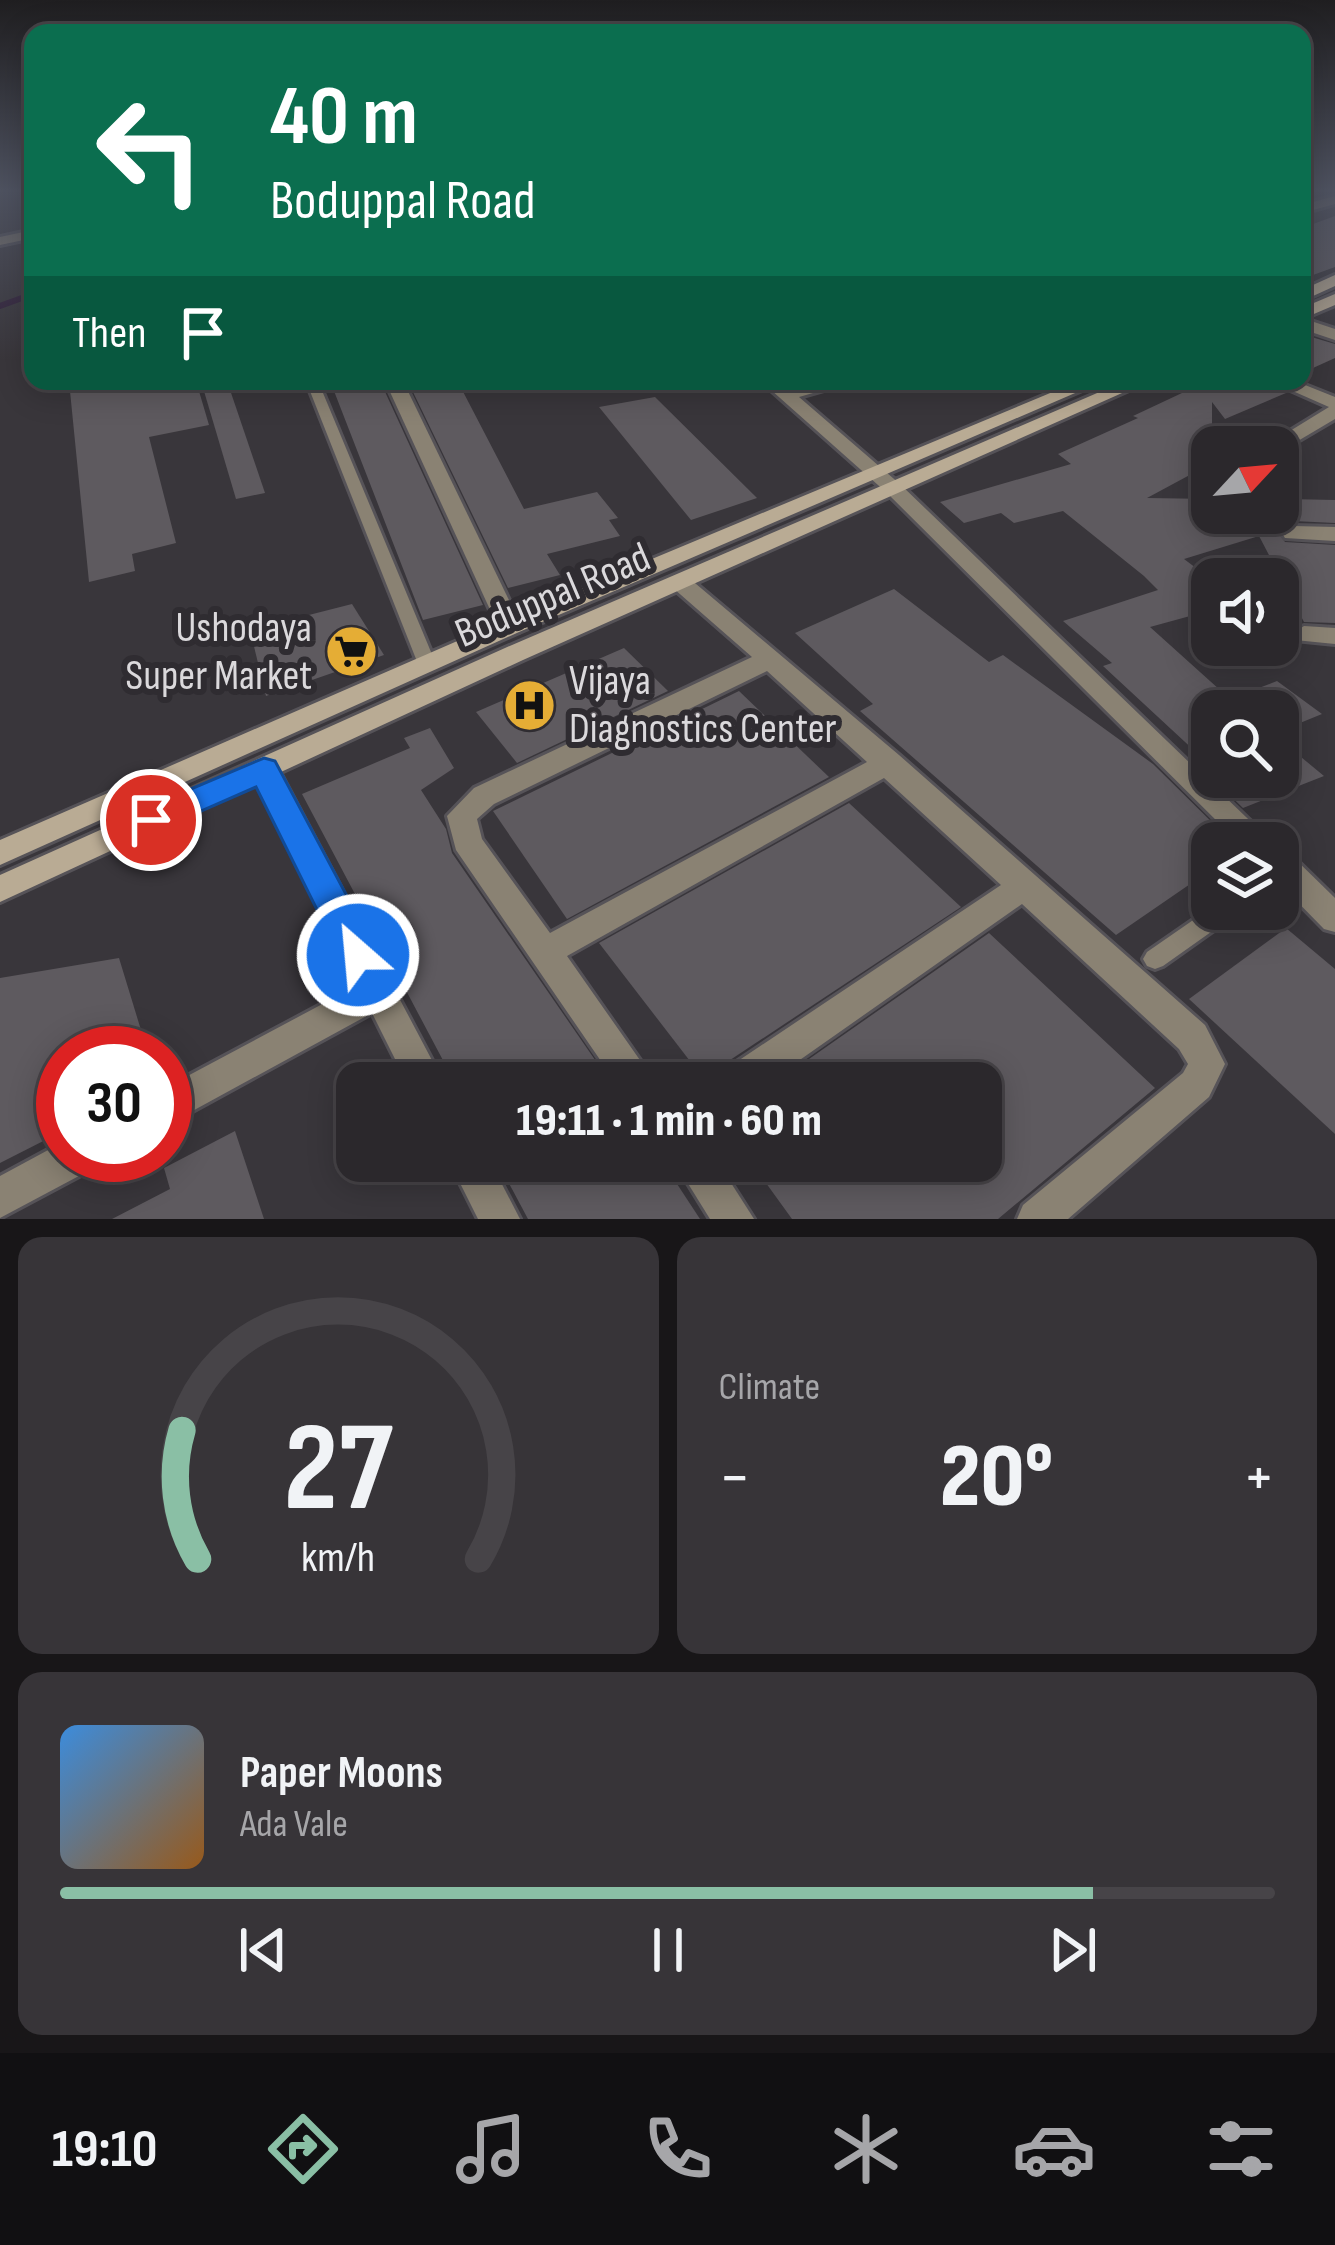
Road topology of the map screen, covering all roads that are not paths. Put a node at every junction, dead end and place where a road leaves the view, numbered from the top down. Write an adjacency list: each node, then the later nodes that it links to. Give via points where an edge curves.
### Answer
1 (316, 390): 17 (lane)
2 (398, 390): 13 (street)
3 (780, 390): 9 (street)
4 (1075, 390): 9 (street, Boduppal Road)
5 (1117, 390): 9 (street, Boduppal Road)
6 (1298, 390): 7 (street)
7 (1335, 407): 8 (street)
8 (1299, 431)
9 (885, 482): 12 (street, Boduppal Road); 13 (street, Boduppal Road); 20 (street)
10 (1299, 533): 11 (street)
11 (1335, 534)
12 (682, 583): 16 (street); 19 (street, Boduppal Road)
13 (510, 627): 17 (street, Boduppal Road)
14 (1304, 634): 15 (street)
15 (1335, 636)
16 (770, 658): 18 (street); 27 (street, via 484,796 462,816 467,842)
17 (427, 664): 21 (street, Boduppal Road)
18 (889, 762): 22 (street); 27 (street)
19 (264, 770): 24 (street, Boduppal Road); 29 (street)
20 (1236, 822)
21 (0, 853)
22 (1026, 884): 32 (street); 40 (street, via 1192,1037 1207,1064 1196,1085)
23 (1299, 886): 25 (street)
24 (0, 889)
25 (1335, 919)
26 (1196, 930): 28 (lane)
27 (545, 952): 31 (street)
28 (1154, 958)
29 (377, 992): 30 (street); 33 (street)
30 (415, 1062)
31 (623, 1062)
32 (767, 1062)
33 (192, 1093)
34 (36, 1178): 37 (street)
35 (480, 1182): 38 (street)
36 (708, 1182): 39 (street)
37 (0, 1198)
38 (500, 1219)
39 (734, 1219)
40 (1037, 1219)

